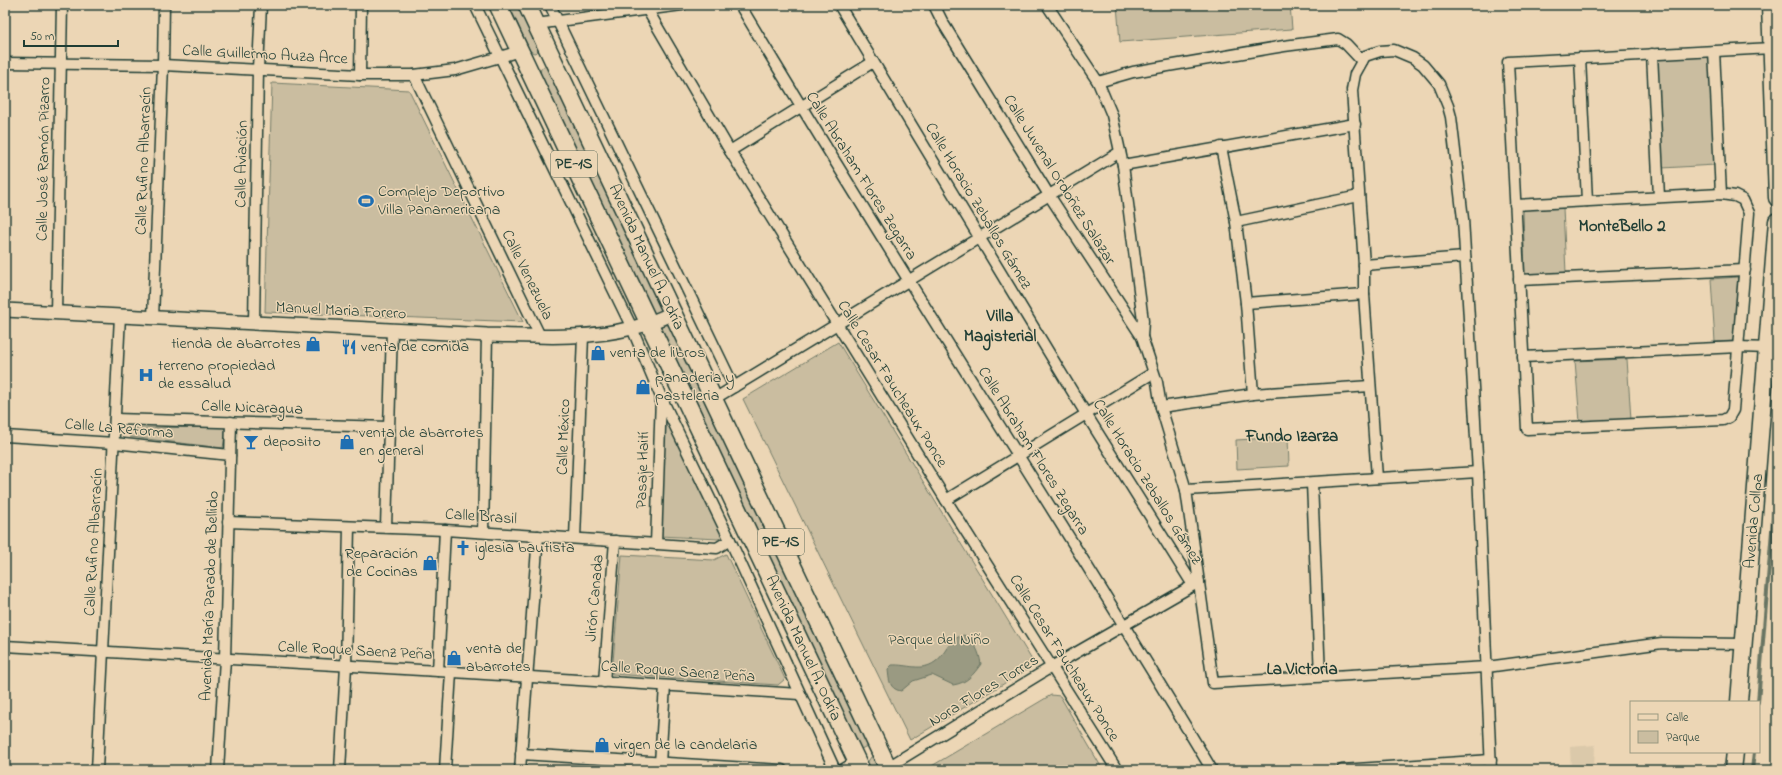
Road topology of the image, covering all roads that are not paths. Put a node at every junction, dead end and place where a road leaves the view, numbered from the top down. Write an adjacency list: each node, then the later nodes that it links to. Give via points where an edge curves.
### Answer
1 (62, 5): 28 (street, Calle José Ramón Pizarro)
2 (164, 5): 29 (street, Calle Rufino Albarracín)
3 (262, 5): 30 (street, Calle Aviación)
4 (361, 5): 31 (street)
5 (475, 5): 22 (street, Avenida Manuel A. Odría)
6 (498, 5): 23 (highway, Avenida Manuel A. Odría / PE-1S)
7 (527, 5): 17 (highway, Avenida Manuel A. Odría / PE-1S)
8 (550, 5): 16 (street, Avenida Manuel A. Odría)
9 (682, 5): 15 (street)
10 (740, 5): 34 (street, Calle Abraham Flores Zegarra)
11 (839, 5): 26 (street, Calle Horacio Zeballos Gámez)
12 (934, 5): 42 (street, Calle Juvenal Ordoñez Salazar)
13 (1047, 5): 33 (street)
14 (1770, 5): 18 (main road)
15 (647, 9): 16 (street); 37 (street, Calle Cesar Faucheaux Ponce)
16 (558, 20): 17 (street); 77 (street, Avenida Manuel A. Odría)
17 (536, 24): 21 (highway, Avenida Manuel A. Odría / PE-1S)
18 (1772, 48): 19 (street); 38 (main road)
19 (1714, 51): 20 (street); 41 (street)
20 (1652, 54): 24 (street); 44 (street)
21 (550, 55): 23 (highway); 60 (highway, Avenida Manuel A. Odría / PE-1S)
22 (499, 58): 23 (street, Calle Guillermo Auza Arce); 32 (street, Calle Guillermo Auza Arce, via 455,70); 66 (street, Avenida Manuel A. Odría)
23 (524, 58): 63 (highway, Avenida Manuel A. Odría / PE-1S)
24 (1580, 58): 46 (street); 47 (street, via 1508,62)
25 (1362, 61): 33 (street, via 1338,39 1133,72); 35 (street, via 1355,74 1352,90); 51 (street, via 1365,56 1380,51 1401,52 1423,66 1439,84 1451,117)
26 (873, 62): 34 (street); 50 (street, Calle Horacio Zeballos Gámez)
27 (5, 63): 28 (street, Calle Guillermo Auza Arce)
28 (62, 64): 29 (street, Calle Guillermo Auza Arce); 59 (street, Calle José Ramón Pizarro)
29 (163, 65): 30 (street, Calle Guillermo Auza Arce); 62 (street, Calle Rufino Albarracín)
30 (258, 68): 31 (street, Calle Guillermo Auza Arce); 64 (street, Calle Aviación)
31 (360, 75): 32 (street, Calle Guillermo Auza Arce)
32 (414, 75): 69 (street, Calle Venezuela)
33 (1098, 82): 39 (street, via 1112,115)
34 (800, 106): 37 (street); 54 (street, Calle Abraham Flores Zegarra)
35 (1355, 124): 36 (street); 43 (street)
36 (1221, 147): 40 (street); 49 (street)
37 (730, 151): 65 (street, Calle Cesar Faucheaux Ponce)
38 (1776, 151): 45 (main road)
39 (1120, 152): 40 (street); 42 (street)
40 (1123, 166): 71 (street)
41 (1721, 194): 44 (street); 53 (street, via 1743,200 1749,213)
42 (1049, 195): 50 (street); 71 (street, Calle Juvenal Ordoñez Salazar)
43 (1359, 196): 49 (street); 52 (street)
44 (1659, 197): 46 (street)
45 (1777, 198)
46 (1588, 201): 47 (street)
47 (1515, 205): 55 (street)
48 (1777, 221): 73 (main road, Avenida Collpa)
49 (1236, 222): 57 (street)
50 (979, 238): 54 (street); 82 (street, Calle Horacio Zeballos Gámez)
51 (1465, 257): 52 (street); 90 (street)
52 (1364, 265): 56 (street)
53 (1745, 270): 55 (street); 72 (street)
54 (909, 280): 65 (street); 89 (street, Calle Abraham Flores Zegarra)
55 (1519, 280): 74 (street)
56 (1364, 294): 57 (street); 76 (street)
57 (1246, 303): 78 (street)
58 (5, 310): 59 (street, Manuel Maria Forero)
59 (56, 313): 61 (street, Manuel Maria Forero)
60 (673, 313): 63 (street, Manuel Maria Forero); 80 (highway, Avenida Manuel A. Odría / PE-1S)
61 (120, 316): 62 (street, Manuel Maria Forero); 83 (street, Calle Rufino Albarracín)
62 (153, 318): 64 (street, Manuel Maria Forero)
63 (649, 323): 66 (street, Manuel Maria Forero); 126 (highway, Avenida Manuel A. Odría / PE-1S)
64 (254, 324): 67 (street, Manuel Maria Forero)
65 (837, 324): 77 (street); 94 (street, Calle Cesar Faucheaux Ponce)
66 (632, 328): 70 (street, Manuel Maria Forero); 79 (street, Avenida Manuel A. Odría)
67 (392, 330): 68 (street, Manuel Maria Forero); 85 (street)
68 (487, 335): 69 (street, Manuel Maria Forero); 99 (street)
69 (540, 336): 70 (street, Manuel Maria Forero)
70 (583, 336): 101 (street, Calle México)
71 (1142, 337): 75 (street, Calle Juvenal Ordoñez Salazar)
72 (1739, 347): 73 (street); 74 (street); 74 (street, via 1733,410 1730,417 1723,420 1527,429)
73 (1768, 348): 107 (main road, Avenida Collpa)
74 (1523, 357)
75 (1153, 373): 81 (street, Calle Juvenal Ordoñez Salazar); 82 (street)
76 (1370, 386): 78 (street); 91 (street)
77 (734, 387): 80 (street)
78 (1253, 394): 81 (street)
79 (661, 396): 102 (street, Avenida Manuel A. Odría); 104 (street, Pasaje Haití)
80 (714, 399): 122 (highway, Avenida Manuel A. Odría / PE-1S)
81 (1161, 407): 93 (street, Calle Juvenal Ordoñez Salazar)
82 (1086, 414): 89 (street); 105 (street, Calle Horacio Zeballos Gámez)
83 (115, 419): 84 (street, Calle Nicaragua); 87 (street, Calle Rufino Albarracín)
84 (231, 422): 85 (street, Calle Nicaragua); 88 (street, Avenida María Parado de Bellido)
85 (389, 426): 97 (street)
86 (5, 436): 87 (street, Calle La Reforma)
87 (114, 443): 88 (street, Calle La Reforma); 109 (street, Calle Rufino Albarracín)
88 (230, 455): 95 (street, Avenida María Parado de Bellido)
89 (1019, 456): 94 (street); 106 (street, Calle Abraham Flores Zegarra)
90 (1478, 472): 91 (street); 113 (street)
91 (1377, 478): 92 (street)
92 (1312, 483): 93 (street); 116 (street)
93 (1186, 490): 105 (street, Calle Juvenal Ordoñez Salazar)
94 (946, 500): 112 (street, Calle Cesar Faucheaux Ponce)
95 (228, 522): 96 (street, Calle Brasil); 110 (street, Avenida María Parado de Bellido)
96 (349, 527): 97 (street, Calle Brasil); 111 (street)
97 (386, 527): 98 (street, Calle Brasil)
98 (445, 530): 99 (street, Calle Brasil); 114 (street)
99 (482, 532): 100 (street, Calle Brasil)
100 (538, 536): 101 (street, Calle Brasil); 117 (street)
101 (575, 538): 103 (street, Calle Brasil)
102 (730, 540): 104 (street, Calle Brasil, via 717,548); 120 (street, Avenida Manuel A. Odría)
103 (615, 541): 104 (street, Calle Brasil); 118 (street, Jirón Canada)
104 (656, 544)
105 (1197, 583): 106 (street, Nora Flores Torres); 116 (street, Calle Juvenal Ordoñez Salazar, via 1213,682)
106 (1125, 625): 112 (street, Nora Flores Torres); 138 (street, Calle Abraham Flores Zegarra)
107 (1744, 644): 113 (street, via 1662,643); 121 (main road, Avenida Collpa)
108 (5, 646): 109 (street, Calle Roque Saenz Peña)
109 (103, 652): 110 (street, Calle Roque Saenz Peña); 129 (street, Calle Rufino Albarracín)
110 (225, 659): 111 (street, Calle Roque Saenz Peña); 130 (street, Avenida María Parado de Bellido)
111 (346, 666): 114 (street, Calle Roque Saenz Peña); 131 (street)
112 (1053, 666): 128 (street, Nora Flores Torres); 137 (street, Calle Cesar Faucheaux Ponce)
113 (1487, 667): 116 (street); 127 (street)
114 (438, 671): 115 (street, Calle Roque Saenz Peña)
115 (451, 672): 117 (street, Calle Roque Saenz Peña); 132 (street)
116 (1320, 676)
117 (527, 677): 118 (street, Calle Roque Saenz Peña); 124 (street)
118 (604, 682): 119 (street, Calle Roque Saenz Peña)
119 (665, 686): 120 (street, Calle Roque Saenz Peña); 125 (street)
120 (799, 694): 135 (street, Avenida Manuel A. Odría)
121 (1739, 701)
122 (879, 749): 126 (highway); 128 (highway, Avenida Manuel A. Odría / PE-1S)
123 (1735, 753): 140 (main road)
124 (521, 754): 125 (street); 133 (street)
125 (660, 763): 134 (street)
126 (859, 765): 136 (street)
127 (1491, 765): 139 (street)
128 (889, 768)
129 (97, 770)
130 (218, 770)
131 (340, 770)
132 (445, 770)
133 (520, 770)
134 (782, 770)
135 (835, 770)
136 (842, 770)
137 (1117, 770)
138 (1212, 770)
139 (1342, 770)
140 (1733, 770)

